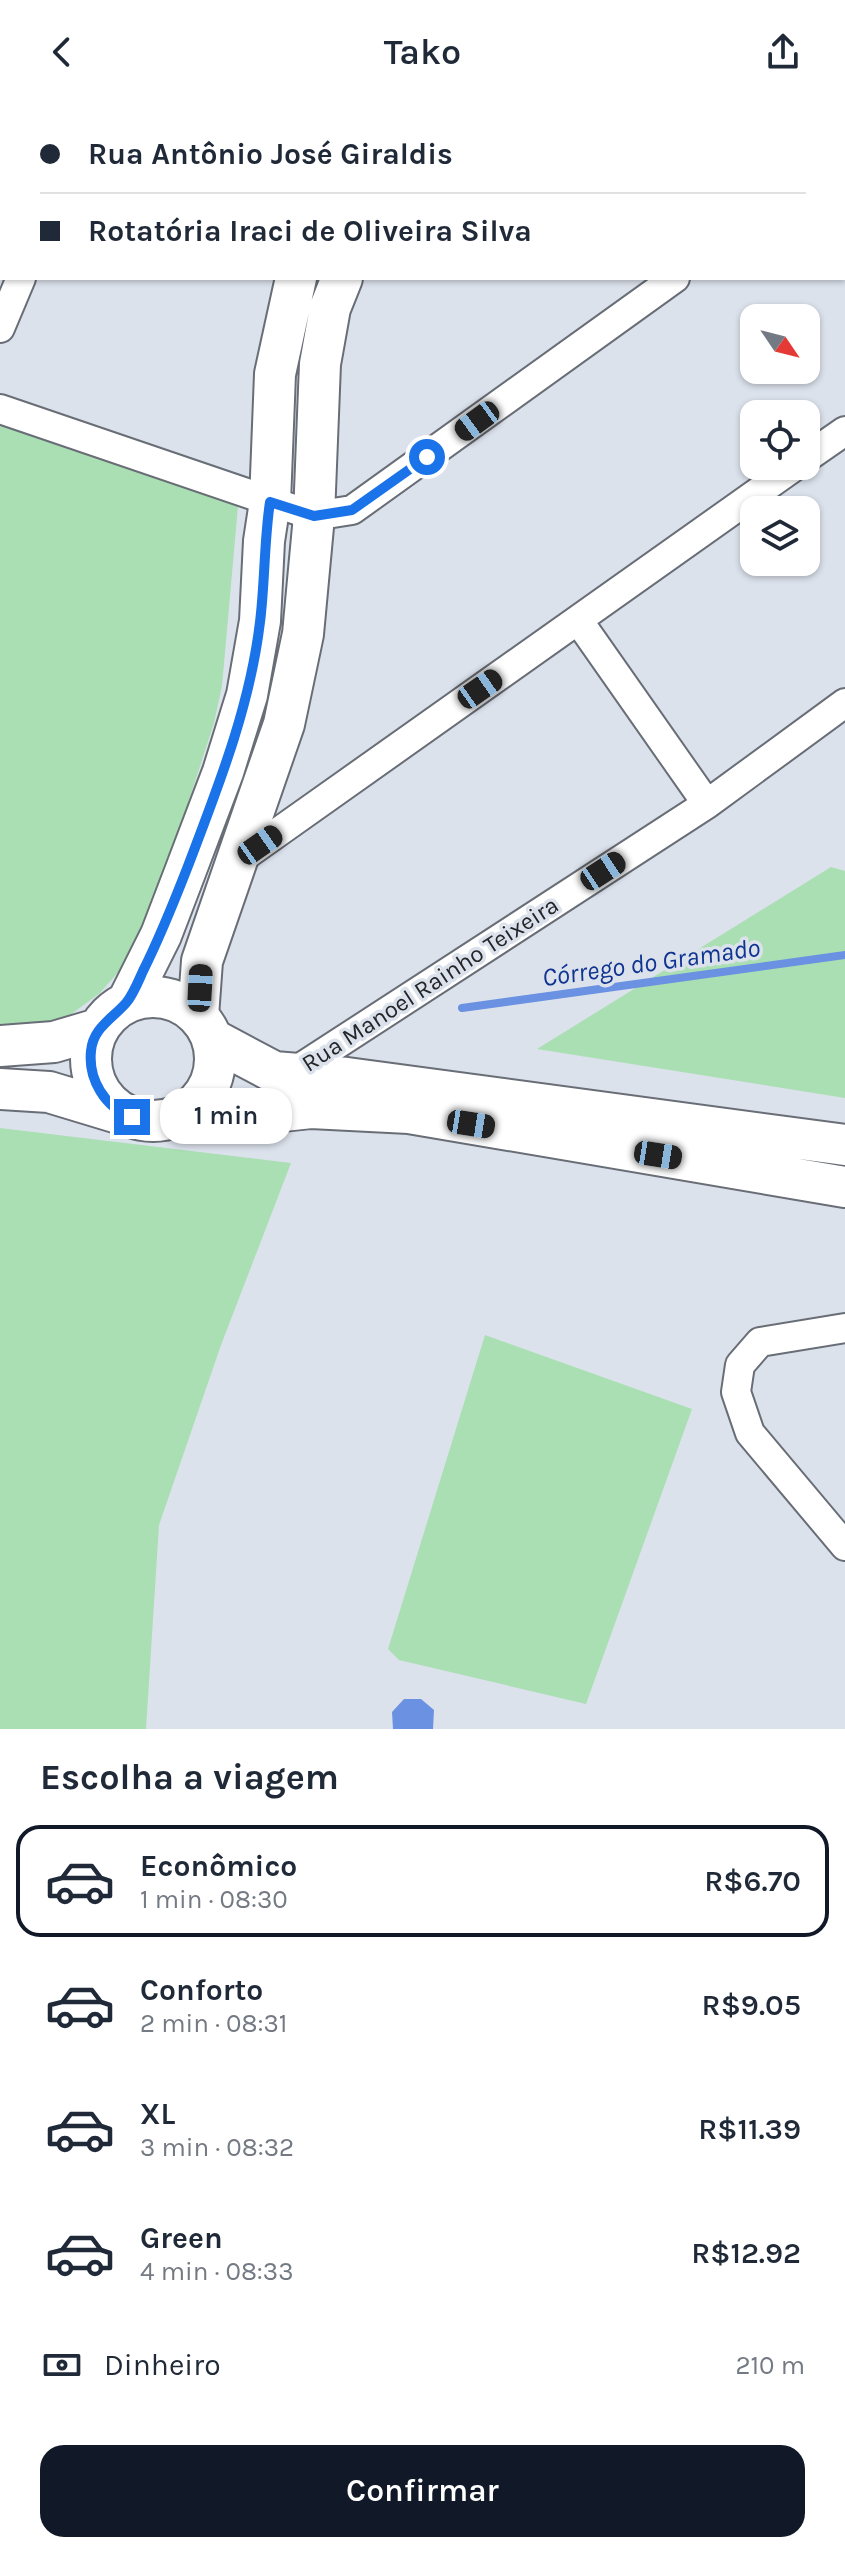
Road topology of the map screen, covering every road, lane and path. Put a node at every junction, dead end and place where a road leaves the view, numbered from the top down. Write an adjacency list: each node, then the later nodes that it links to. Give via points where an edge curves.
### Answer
1 (20, 280): 5 (street)
2 (296, 280): 10 (main road, via 275,374)
3 (341, 280): 11 (main road, via 330,308 320,364)
4 (672, 280): 11 (street, via 352,510)
5 (0, 328)
6 (0, 409): 10 (street)
7 (845, 431): 8 (street)
8 (820, 448)
9 (775, 480): 12 (street)
10 (270, 502): 11 (street); 16 (main road, via 260,621 247,695 161,935)
11 (314, 516): 15 (main road, via 303,634 284,724)
12 (578, 620): 14 (street); 15 (street)
13 (845, 703): 14 (street, Rua Manoel Rainho Teixeira)
14 (707, 804): 20 (street, Rua Manoel Rainho Teixeira)
15 (236, 862): 17 (main road, via 202,961)
16 (128, 1001): 17 (main road, via 170,999); 18 (main road)
17 (205, 1028): 20 (main road, via 258,1065); 23 (main road, via 214,1062 208,1086 194,1105)
18 (98, 1029): 19 (main road, via 54,1042); 22 (main road, via 91,1049 92,1071 99,1091)
19 (0, 1046)
20 (291, 1074): 24 (main road)
21 (0, 1089): 22 (main road, via 49,1092)
22 (126, 1115): 23 (main road, via 153,1121)
23 (175, 1117): 25 (main road, via 311,1108 409,1113)
24 (845, 1145)
25 (845, 1187)
26 (845, 1328): 27 (street, via 760,1342 740,1365 736,1392 750,1433)
27 (845, 1546)

